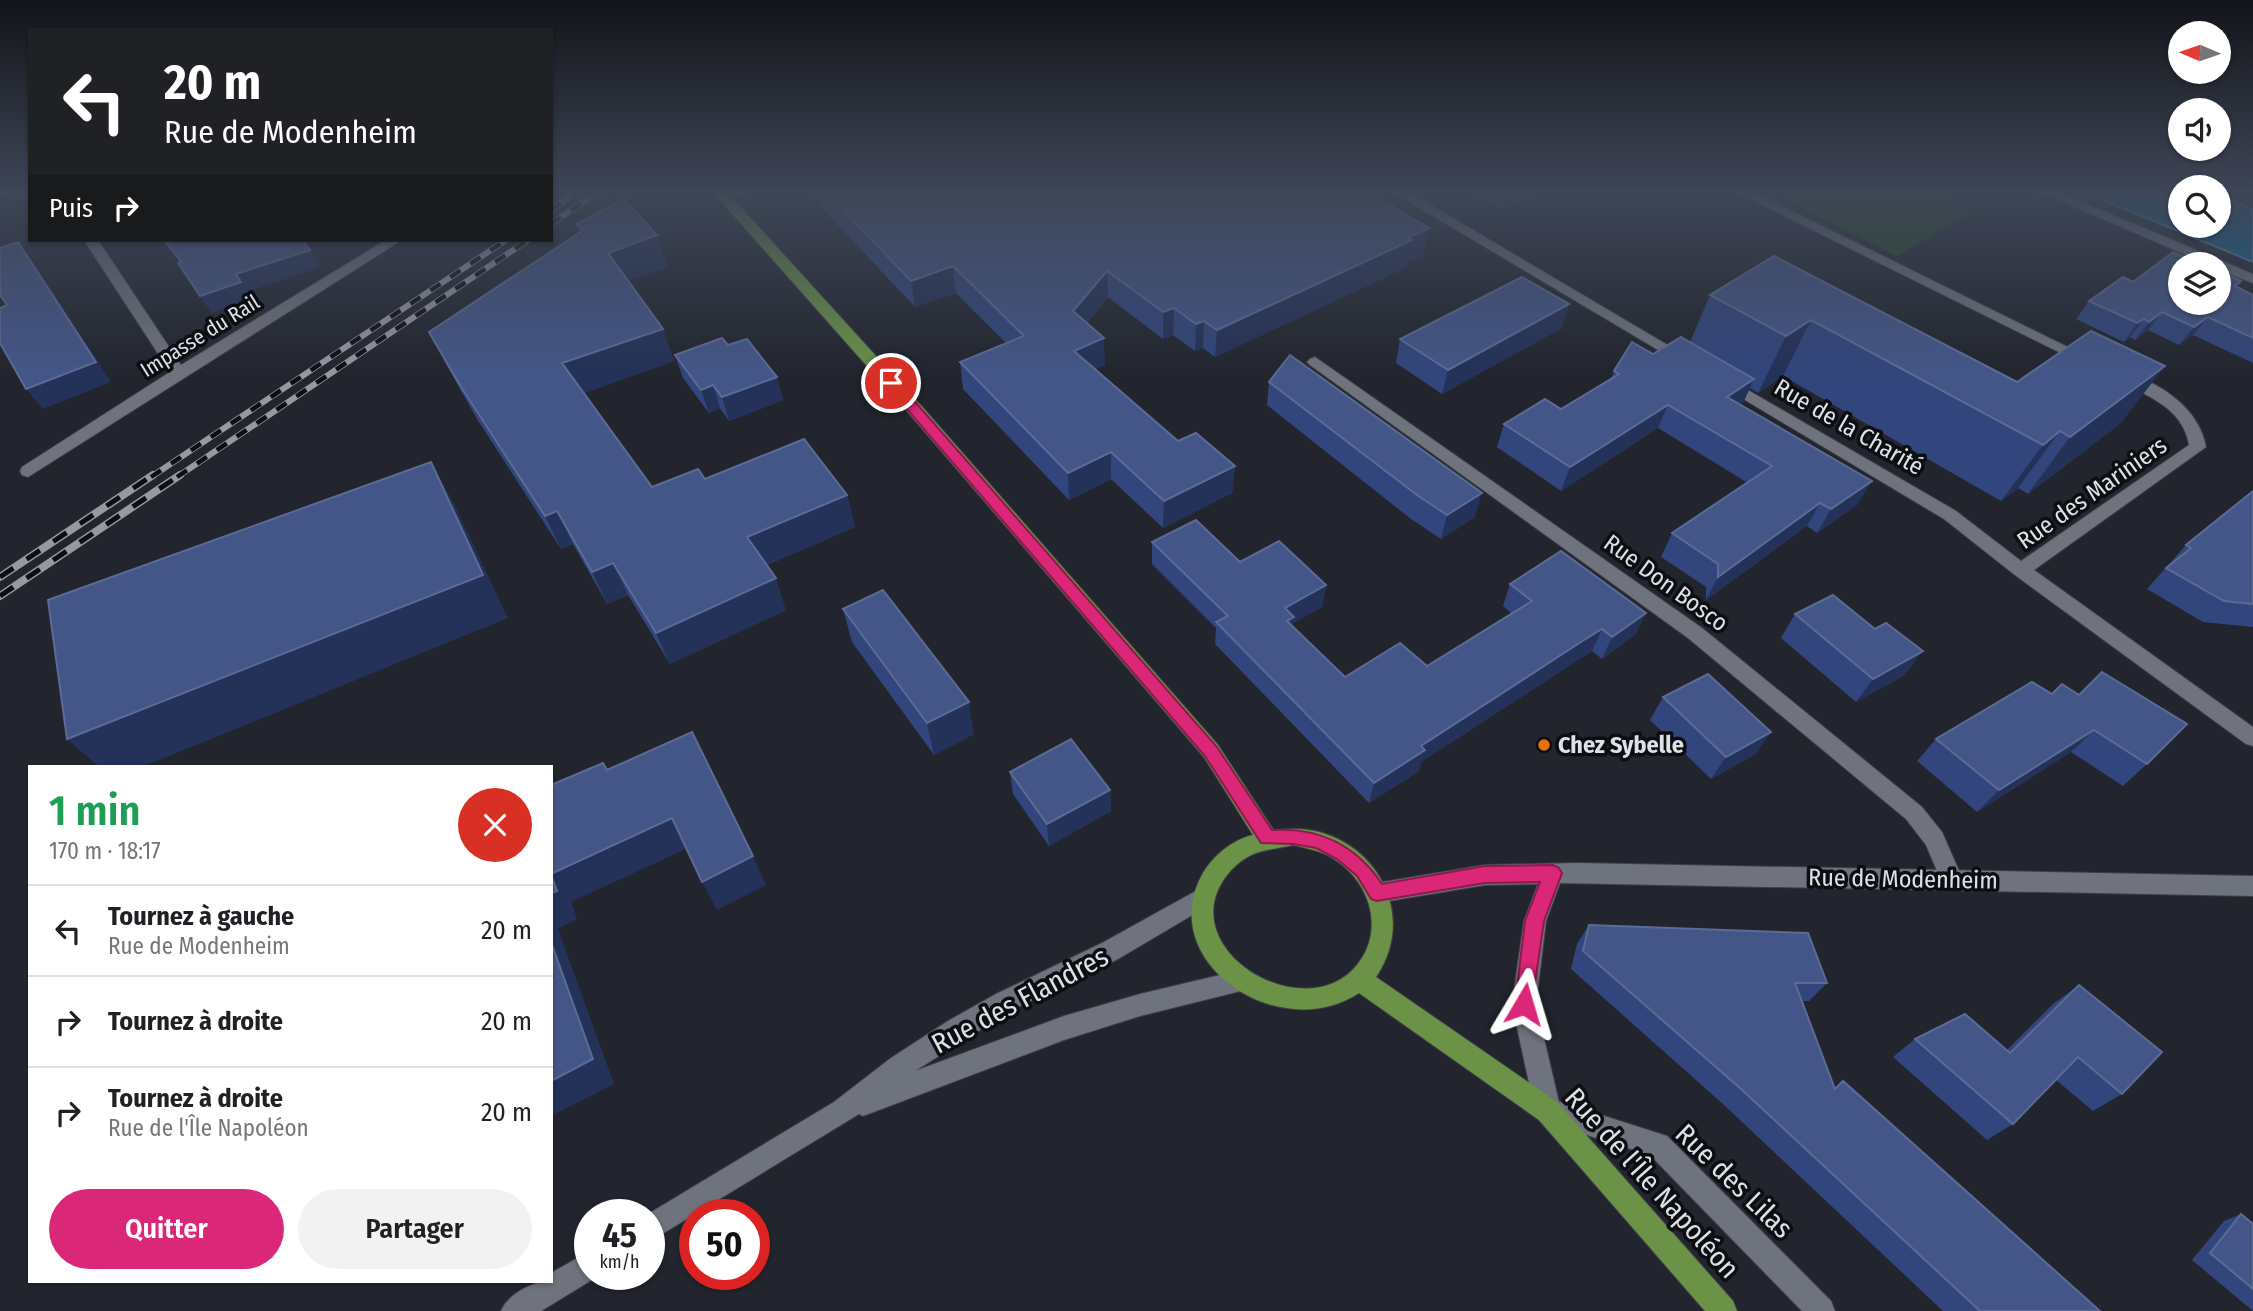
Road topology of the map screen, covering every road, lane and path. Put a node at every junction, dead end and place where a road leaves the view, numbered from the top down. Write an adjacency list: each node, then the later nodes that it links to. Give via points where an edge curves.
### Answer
1 (100, 252): 9 (street)
2 (375, 252): 9 (street, Impasse du Rail)
3 (777, 252): 13 (main road, via 1211,751)
4 (1501, 252): 11 (street, Rue de la Charité, via 1950,514)
5 (1866, 252): 11 (street, Rue des Mariniers, via 2165,398 2197,431 2198,447)
6 (2231, 270): 7 (street)
7 (2253, 279)
8 (1315, 362): 15 (street, Rue Don Bosco, via 1695,633 1914,813 1934,839)
9 (179, 373): 10 (street, Impasse du Rail)
10 (28, 471)
11 (2021, 569): 12 (street, Rue de la Charité)
12 (2253, 738)
13 (1267, 838): 17 (main road, via 1319,841 1363,871); 18 (main road, via 1244,845 1225,858)
14 (1553, 873): 15 (street, Rue de Modenheim); 17 (street, Rue de Modenheim, via 1485,874); 22 (street, via 1535,921 1524,1004)
15 (1952, 880): 16 (street, Rue de Modenheim)
16 (2253, 886)
17 (1377, 893): 19 (main road, via 1384,915 1383,939 1375,961)
18 (1203, 897): 20 (main road, via 1209,943 1222,964); 21 (street, Rue des Flandres, via 1111,951 957,1029)
19 (1359, 979): 20 (main road, via 1345,990 1312,1000 1277,998); 22 (main road, Rue de l'Île Napoléon)
20 (1241, 981): 21 (street, Rue des Flandres, via 1064,1028)
21 (843, 1111): 23 (street, Rue des Flandres)
22 (1548, 1111): 26 (main road, Rue de l'Île Napoléon); 27 (street, Rue des Lilas, via 1658,1145)
23 (665, 1219)
24 (574, 1275): 25 (street)
25 (515, 1311)
26 (1723, 1311)
27 (1821, 1311)

